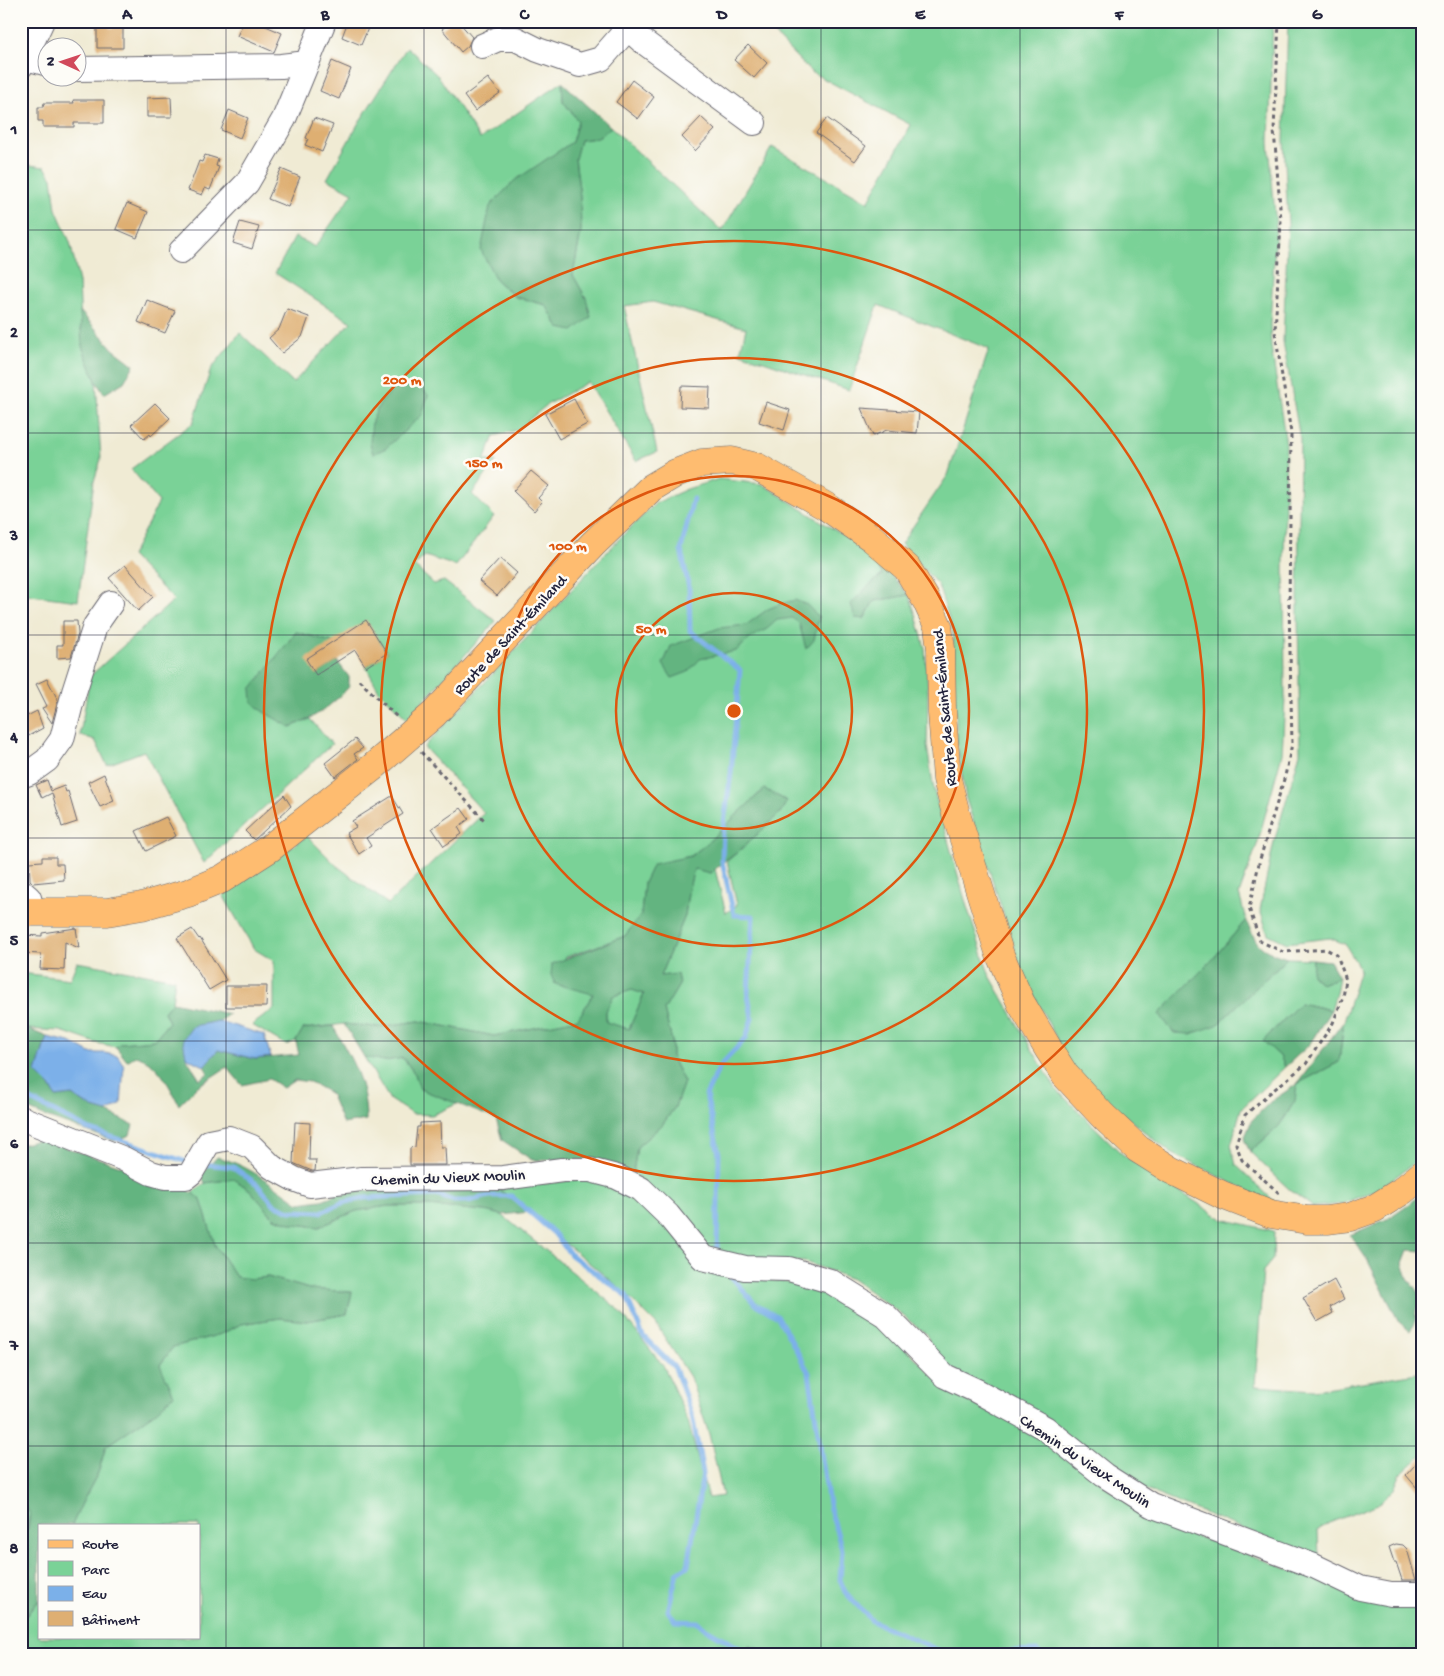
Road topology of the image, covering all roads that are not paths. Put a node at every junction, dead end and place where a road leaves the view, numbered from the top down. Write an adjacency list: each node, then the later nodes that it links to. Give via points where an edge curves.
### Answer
1 (42, 21): 5 (street)
2 (324, 21): 6 (street)
3 (624, 25): 4 (street, via 601,59 580,65 538,50 516,38 498,39); 8 (street)
4 (482, 46)
5 (31, 62)
6 (307, 63): 7 (street); 9 (street, via 284,119 246,184)
7 (88, 69)
8 (754, 123)
9 (181, 251)
10 (111, 603): 11 (street, via 95,626 62,739 47,760)
11 (21, 776)
12 (25, 905): 14 (main road, Route de Saint-Émiland, via 107,912 188,893 222,879 270,848 434,714 651,488 702,463 732,461 758,467 827,507 872,538 907,568 926,600 938,626 942,649 947,779 1000,955 1021,1003 1065,1075 1103,1116 1138,1149 1171,1170 1271,1214 1308,1220 1350,1217 1375,1208)
13 (21, 1118): 15 (street, Chemin du Vieux Moulin, via 165,1178 186,1177 209,1142 230,1138 252,1147 272,1167 310,1185 362,1179 503,1178 572,1170 590,1170 617,1177 641,1189 668,1215 703,1258 745,1268 789,1269 830,1281 885,1315 945,1376 1045,1428 1104,1475 1151,1505 1314,1566 1360,1588 1391,1594)
14 (1423, 1174)
15 (1423, 1594)

